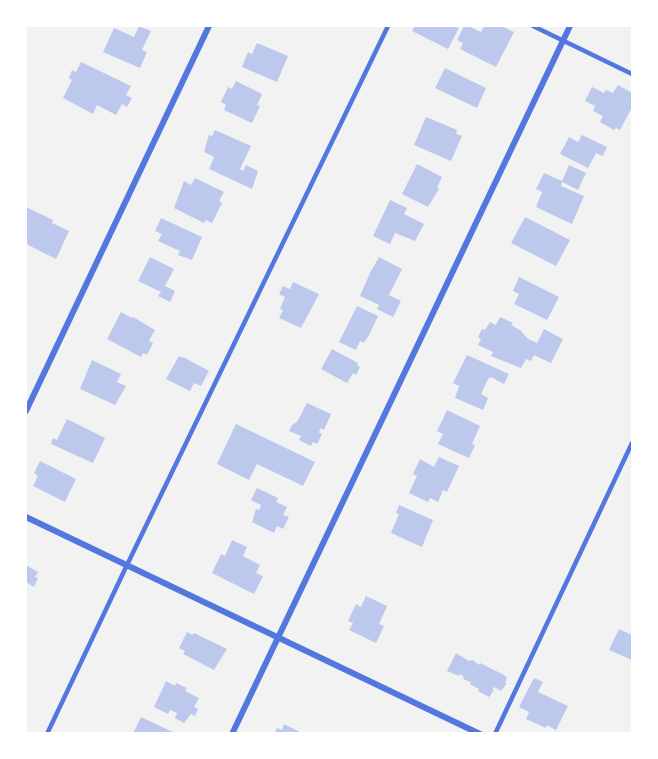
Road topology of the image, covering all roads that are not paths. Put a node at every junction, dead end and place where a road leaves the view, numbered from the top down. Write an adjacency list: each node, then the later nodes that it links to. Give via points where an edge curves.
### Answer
1 (208, 26): 7 (street)
2 (388, 26): 10 (lane)
3 (533, 26): 5 (lane)
4 (570, 26): 5 (street)
5 (562, 40): 6 (lane); 11 (street)
6 (633, 74)
7 (26, 411)
8 (633, 443): 15 (lane)
9 (26, 517): 10 (street)
10 (127, 565): 11 (street); 12 (lane)
11 (278, 637): 13 (street); 14 (street)
12 (47, 734)
13 (232, 734)
14 (480, 734)
15 (495, 734)

